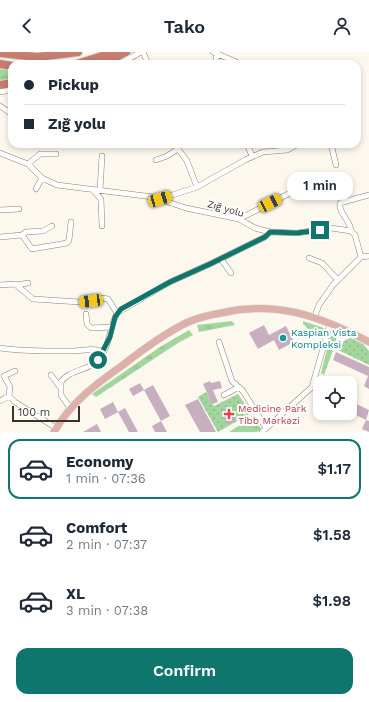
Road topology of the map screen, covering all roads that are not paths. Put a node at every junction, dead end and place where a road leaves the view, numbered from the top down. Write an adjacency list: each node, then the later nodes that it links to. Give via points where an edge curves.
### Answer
1 (78, 52): 5 (highway, via 36,57)
2 (115, 52): 7 (highway)
3 (126, 52): 8 (highway)
4 (142, 52): 9 (street)
5 (0, 53)
6 (215, 54): 10 (street)
7 (90, 60)
8 (110, 60)
9 (126, 60)
10 (231, 60)
11 (177, 148): 20 (street, via 167,156)
12 (180, 148): 25 (street)
13 (249, 148): 19 (street)
14 (291, 148): 19 (street)
15 (332, 148): 22 (street)
16 (0, 153): 21 (street, Zığ yolu)
17 (56, 154): 21 (street, via 40,154)
18 (102, 156): 28 (street)
19 (252, 156): 25 (street)
20 (156, 160)
21 (28, 164): 23 (street, Zığ yolu)
22 (336, 165)
23 (42, 178): 26 (street); 27 (street, Zığ yolu, via 57,185)
24 (306, 185): 33 (street)
25 (197, 187): 30 (street)
26 (36, 189)
27 (93, 190): 28 (street, Zığ yolu); 36 (street, via 102,199)
28 (100, 190): 30 (street, Zığ yolu)
29 (369, 195): 37 (street, via 340,203)
30 (160, 199): 33 (street, Zığ yolu, via 186,208)
31 (19, 209): 32 (street)
32 (0, 210)
33 (239, 219): 38 (street, Zığ yolu, via 255,228)
34 (71, 222): 39 (street, via 67,243 32,249)
35 (52, 226): 39 (street, via 43,231 26,232)
36 (102, 226)
37 (351, 231): 38 (street, Zığ yolu, via 331,228 297,233); 42 (street, via 355,235)
38 (270, 232): 44 (street)
39 (22, 235): 40 (street)
40 (0, 237)
41 (369, 256): 42 (street)
42 (361, 257): 46 (street)
43 (310, 258): 46 (street, via 322,263)
44 (221, 259): 45 (street); 50 (street, via 170,282)
45 (231, 273)
46 (338, 280): 52 (street, via 319,304)
47 (28, 283): 48 (street)
48 (17, 285): 49 (street); 50 (street, via 33,299 80,302 108,299)
49 (0, 286)
50 (117, 313): 54 (street)
51 (86, 314): 54 (street, via 87,324 91,328)
52 (314, 318): 53 (main road); 66 (main road, via 282,309 258,307 194,320 180,326 128,360)
53 (330, 324): 56 (main road); 68 (street, via 312,387)
54 (112, 327): 58 (street)
55 (219, 342): 62 (street, via 232,381)
56 (369, 342)
57 (0, 348): 58 (street, via 59,351 94,349)
58 (104, 352): 61 (street, via 95,363 63,379)
59 (15, 371): 64 (street, via 4,376 10,386)
60 (51, 375): 61 (street)
61 (60, 387): 66 (street, via 60,395)
62 (239, 387): 63 (street); 68 (street)
63 (224, 395)
64 (9, 396): 65 (street); 67 (street)
65 (0, 401)
66 (70, 408): 67 (main road)
67 (55, 430)
68 (264, 430)

